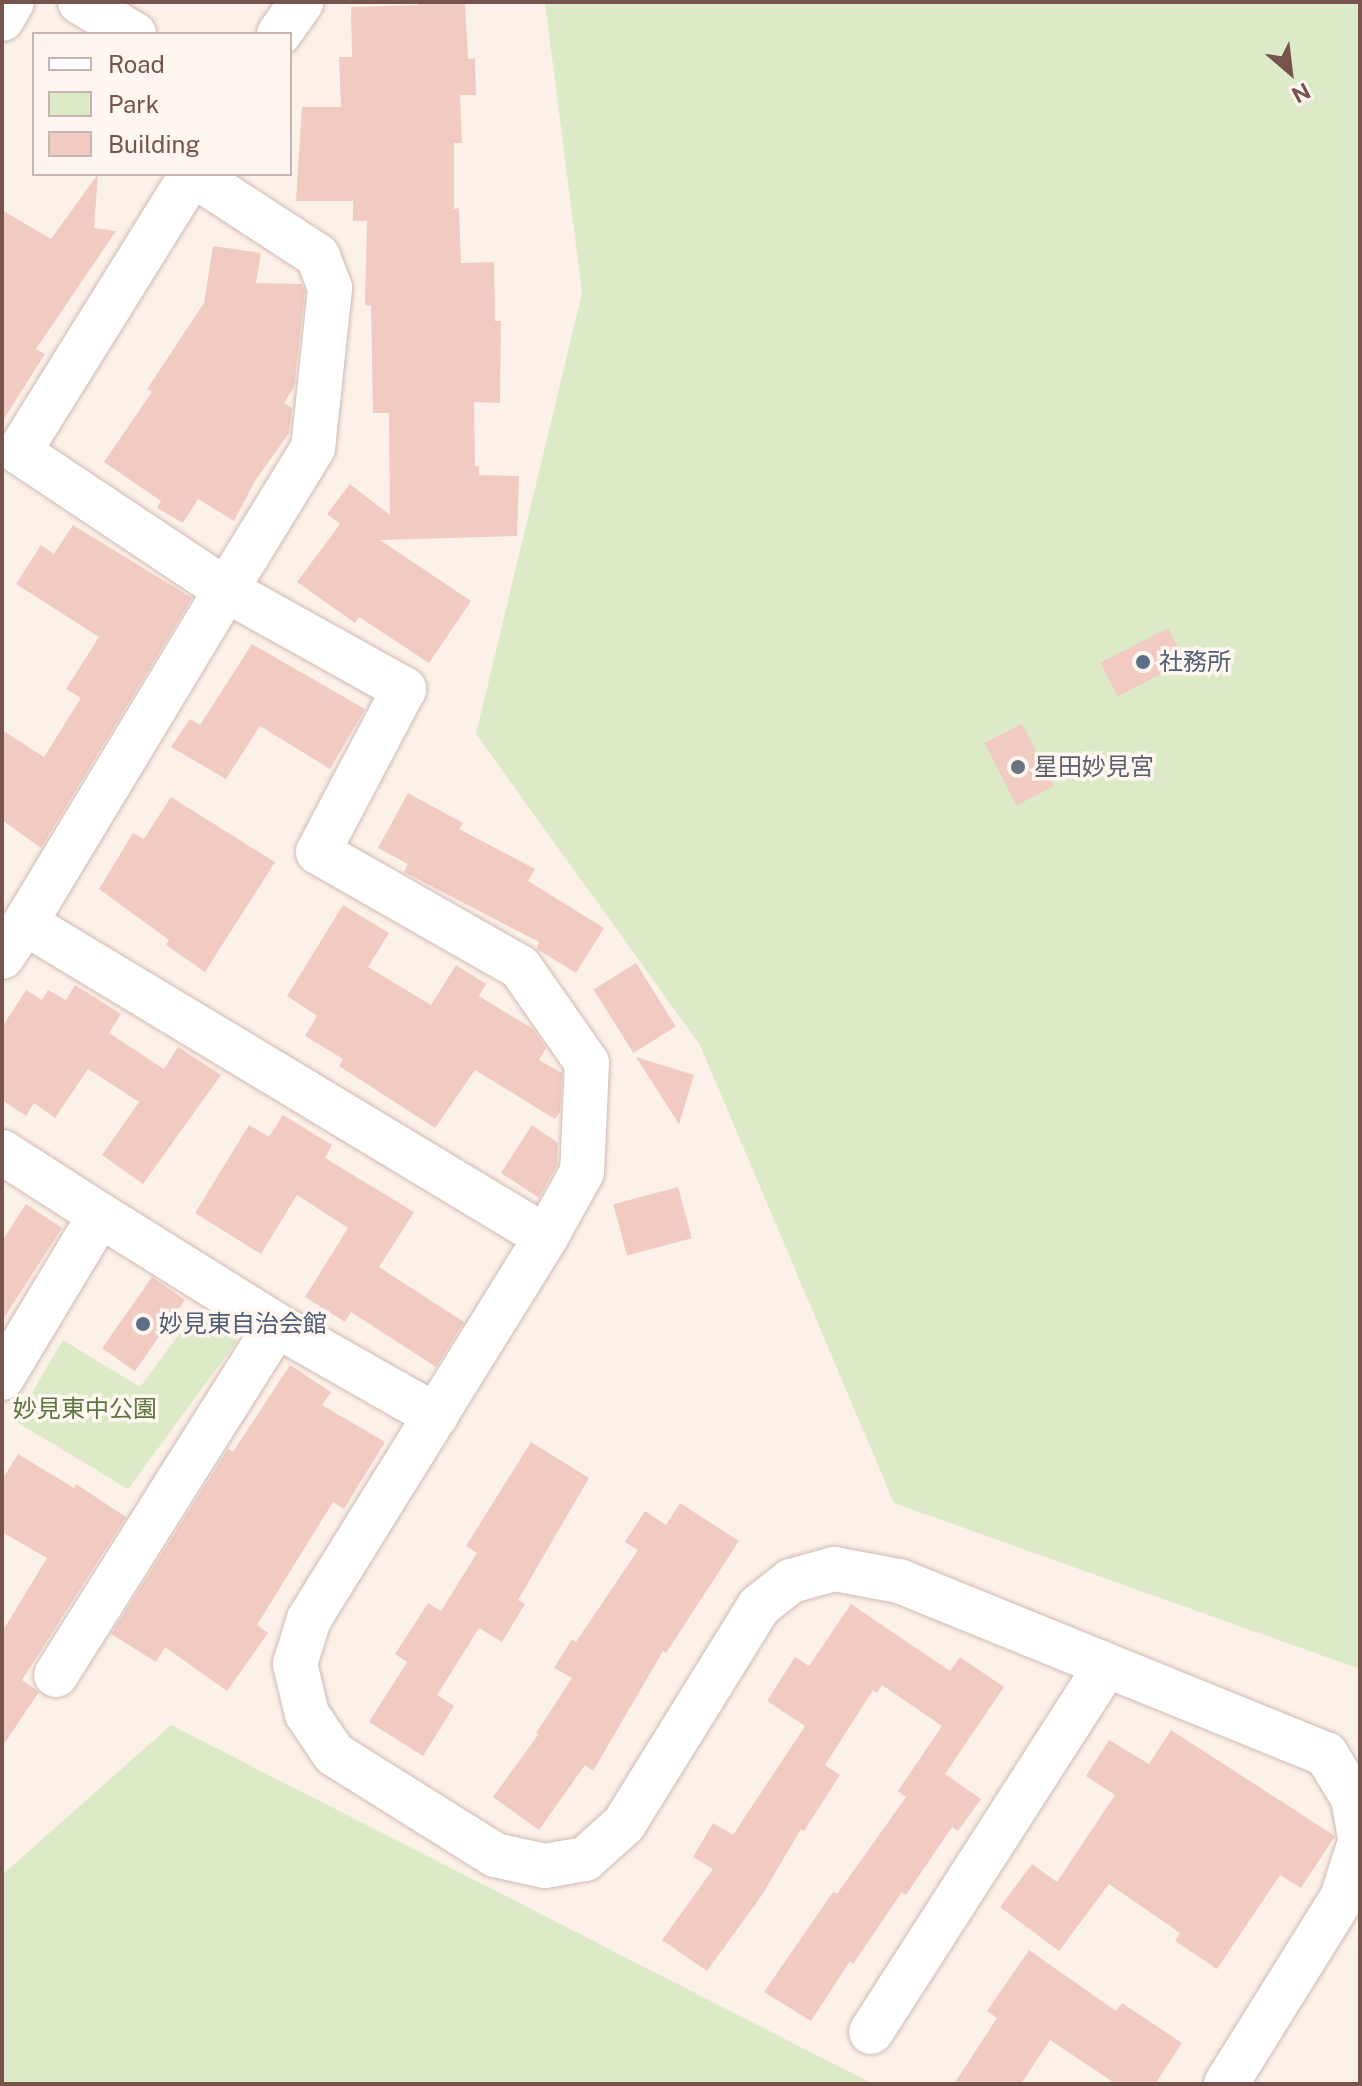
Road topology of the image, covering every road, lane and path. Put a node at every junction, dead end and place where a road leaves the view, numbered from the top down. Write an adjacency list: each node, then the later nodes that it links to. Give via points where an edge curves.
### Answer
1 (12, 2): 4 (street)
2 (80, 2): 5 (street)
3 (301, 2): 6 (street)
4 (2, 19)
5 (131, 32)
6 (280, 32)
7 (191, 176): 9 (street)
8 (195, 176): 10 (street, via 318,256 330,288 313,448)
9 (8, 458): 10 (street)
10 (226, 590): 11 (street); 14 (street, via 404,689 318,852 520,967 587,1063 582,1172)
11 (13, 940): 14 (street)
12 (2, 1152): 13 (street)
13 (100, 1215): 15 (street); 16 (street)
14 (546, 1237): 17 (street)
15 (276, 1325): 17 (street); 19 (street)
16 (2, 1378)
17 (436, 1416): 18 (street, via 309,1619 295,1664 307,1714 334,1754 495,1855 545,1866 585,1859 624,1824 759,1606 791,1581 834,1569 899,1581)
18 (1106, 1666): 20 (street, via 1326,1754 1353,1798); 22 (street)
19 (56, 1675)
20 (1360, 1836)
21 (1360, 1842): 23 (street, via 1342,1898)
22 (871, 2032)
23 (1226, 2084)

